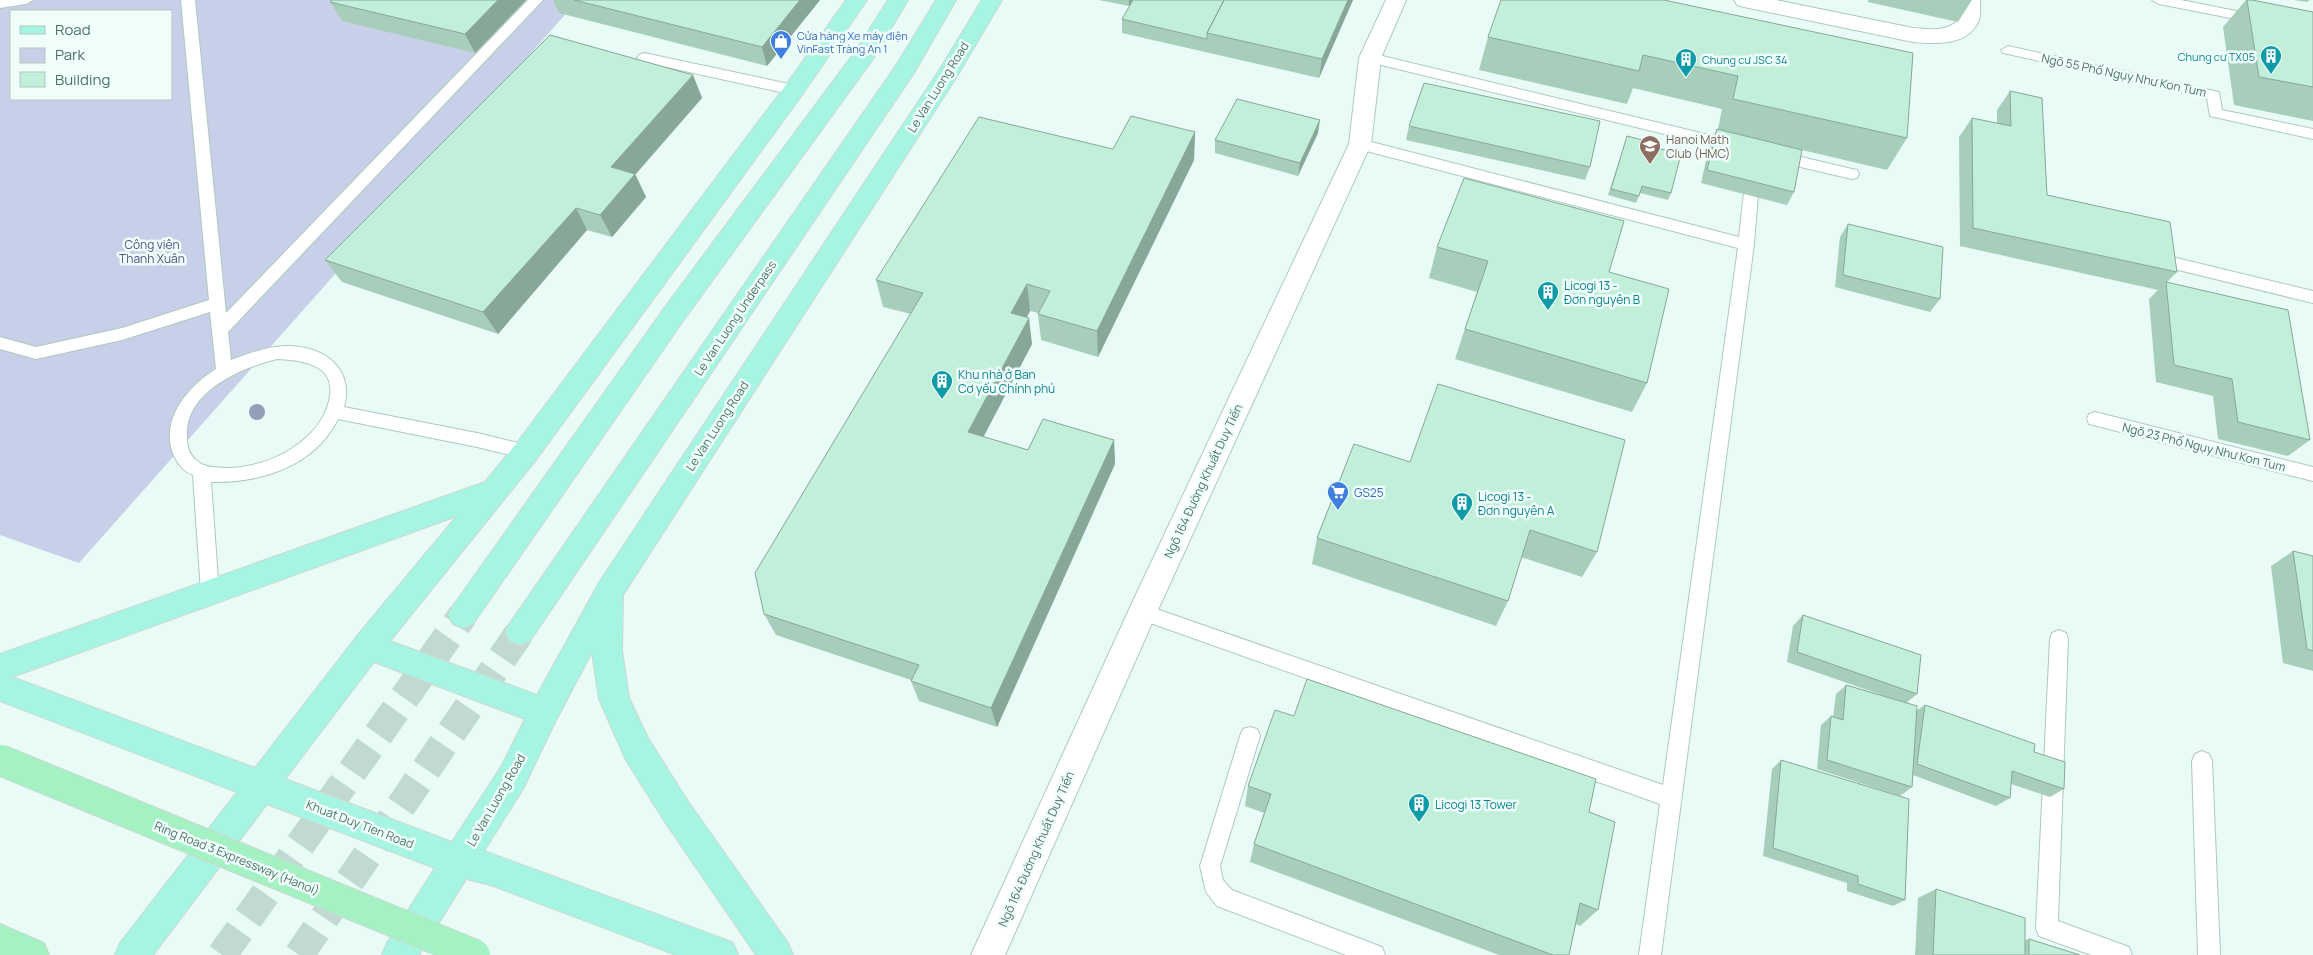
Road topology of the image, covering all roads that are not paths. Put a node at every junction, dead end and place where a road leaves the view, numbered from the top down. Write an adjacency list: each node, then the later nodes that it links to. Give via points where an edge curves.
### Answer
1 (26, 0): 12 (lane)
2 (188, 0): 27 (lane)
3 (536, 0): 28 (lane)
4 (857, 0): 17 (main road)
5 (898, 0): 40 (main road, via 864,54 674,314)
6 (946, 0): 41 (main road, Le Van Luong Underpass, via 906,68)
7 (992, 0): 37 (main road, Le Van Luong Road, via 943,81)
8 (1396, 0): 16 (street, Ngõ 164 Đường Khuất Duy Tiến)
9 (1744, 0): 10 (street, via 1913,36 1936,36 1952,35 1962,30 1968,20)
10 (1970, 0)
11 (2159, 0): 13 (lane)
12 (0, 4)
13 (2265, 21)
14 (2008, 50): 18 (lane, Ngõ 55 Phố Ngụy Như Kon Tum, via 2214,95 2215,113)
15 (644, 58): 17 (lane)
16 (1370, 58): 19 (street, Ngõ 164 Đường Khuất Duy Tiến); 20 (lane)
17 (794, 90): 33 (main road)
18 (2313, 134)
19 (1360, 144): 24 (lane); 39 (street, Ngõ 164 Đường Khuất Duy Tiến)
20 (1746, 149)
21 (1765, 154): 22 (lane)
22 (1852, 174)
23 (1752, 183): 24 (lane)
24 (1746, 244): 51 (lane)
25 (2164, 261): 26 (lane)
26 (2313, 296)
27 (218, 303): 28 (lane); 29 (lane, via 122,334 36,353)
28 (221, 329): 30 (lane)
29 (0, 343)
30 (224, 370): 31 (lane, via 251,358 278,353 302,354 322,361 335,374 339,392); 34 (lane, via 202,387 186,406 177,426 177,444 185,460)
31 (335, 412): 33 (lane); 34 (lane, via 321,433 301,451 276,465 250,474 223,476)
32 (2095, 419): 35 (lane, Ngõ 23 Phố Ngụy Như Kon Tum)
33 (526, 452): 36 (main road)
34 (201, 471): 38 (lane)
35 (2313, 474)
36 (495, 490): 38 (main road); 43 (main road)
37 (610, 590): 46 (main road, Le Van Luong Road); 61 (main road, via 606,651 614,699 637,749 676,811)
38 (210, 593): 44 (main road)
39 (1142, 612): 51 (lane); 62 (street, Ngõ 164 Đường Khuất Duy Tiến)
40 (463, 615)
41 (520, 632)
42 (2059, 639): 65 (lane, via 2047,928)
43 (368, 646): 46 (main road); 50 (main road)
44 (0, 668)
45 (0, 687): 50 (main road, Khuat Duy Tien Road)
46 (544, 712): 52 (main road, Le Van Luong Road, via 512,778)
47 (1250, 736): 63 (lane, via 1210,866 1213,885 1225,898)
48 (0, 760): 59 (highway, Ring Road 3 Expressway (Hanoi), bridge)
49 (2202, 761): 66 (lane)
50 (261, 787): 52 (main road, Khuat Duy Tien Road); 57 (main road)
51 (1671, 798): 64 (lane)
52 (460, 862): 58 (main road, Le Van Luong Road); 60 (main road, Khuat Duy Tien Road, via 492,869)
53 (0, 941): 56 (highway)
54 (0, 947): 55 (highway)
55 (23, 955)
56 (32, 955)
57 (132, 955)
58 (399, 955)
59 (475, 955)
60 (721, 955)
61 (776, 955)
62 (988, 955)
63 (1374, 955)
64 (1650, 955)
65 (2121, 955)
66 (2209, 955)

